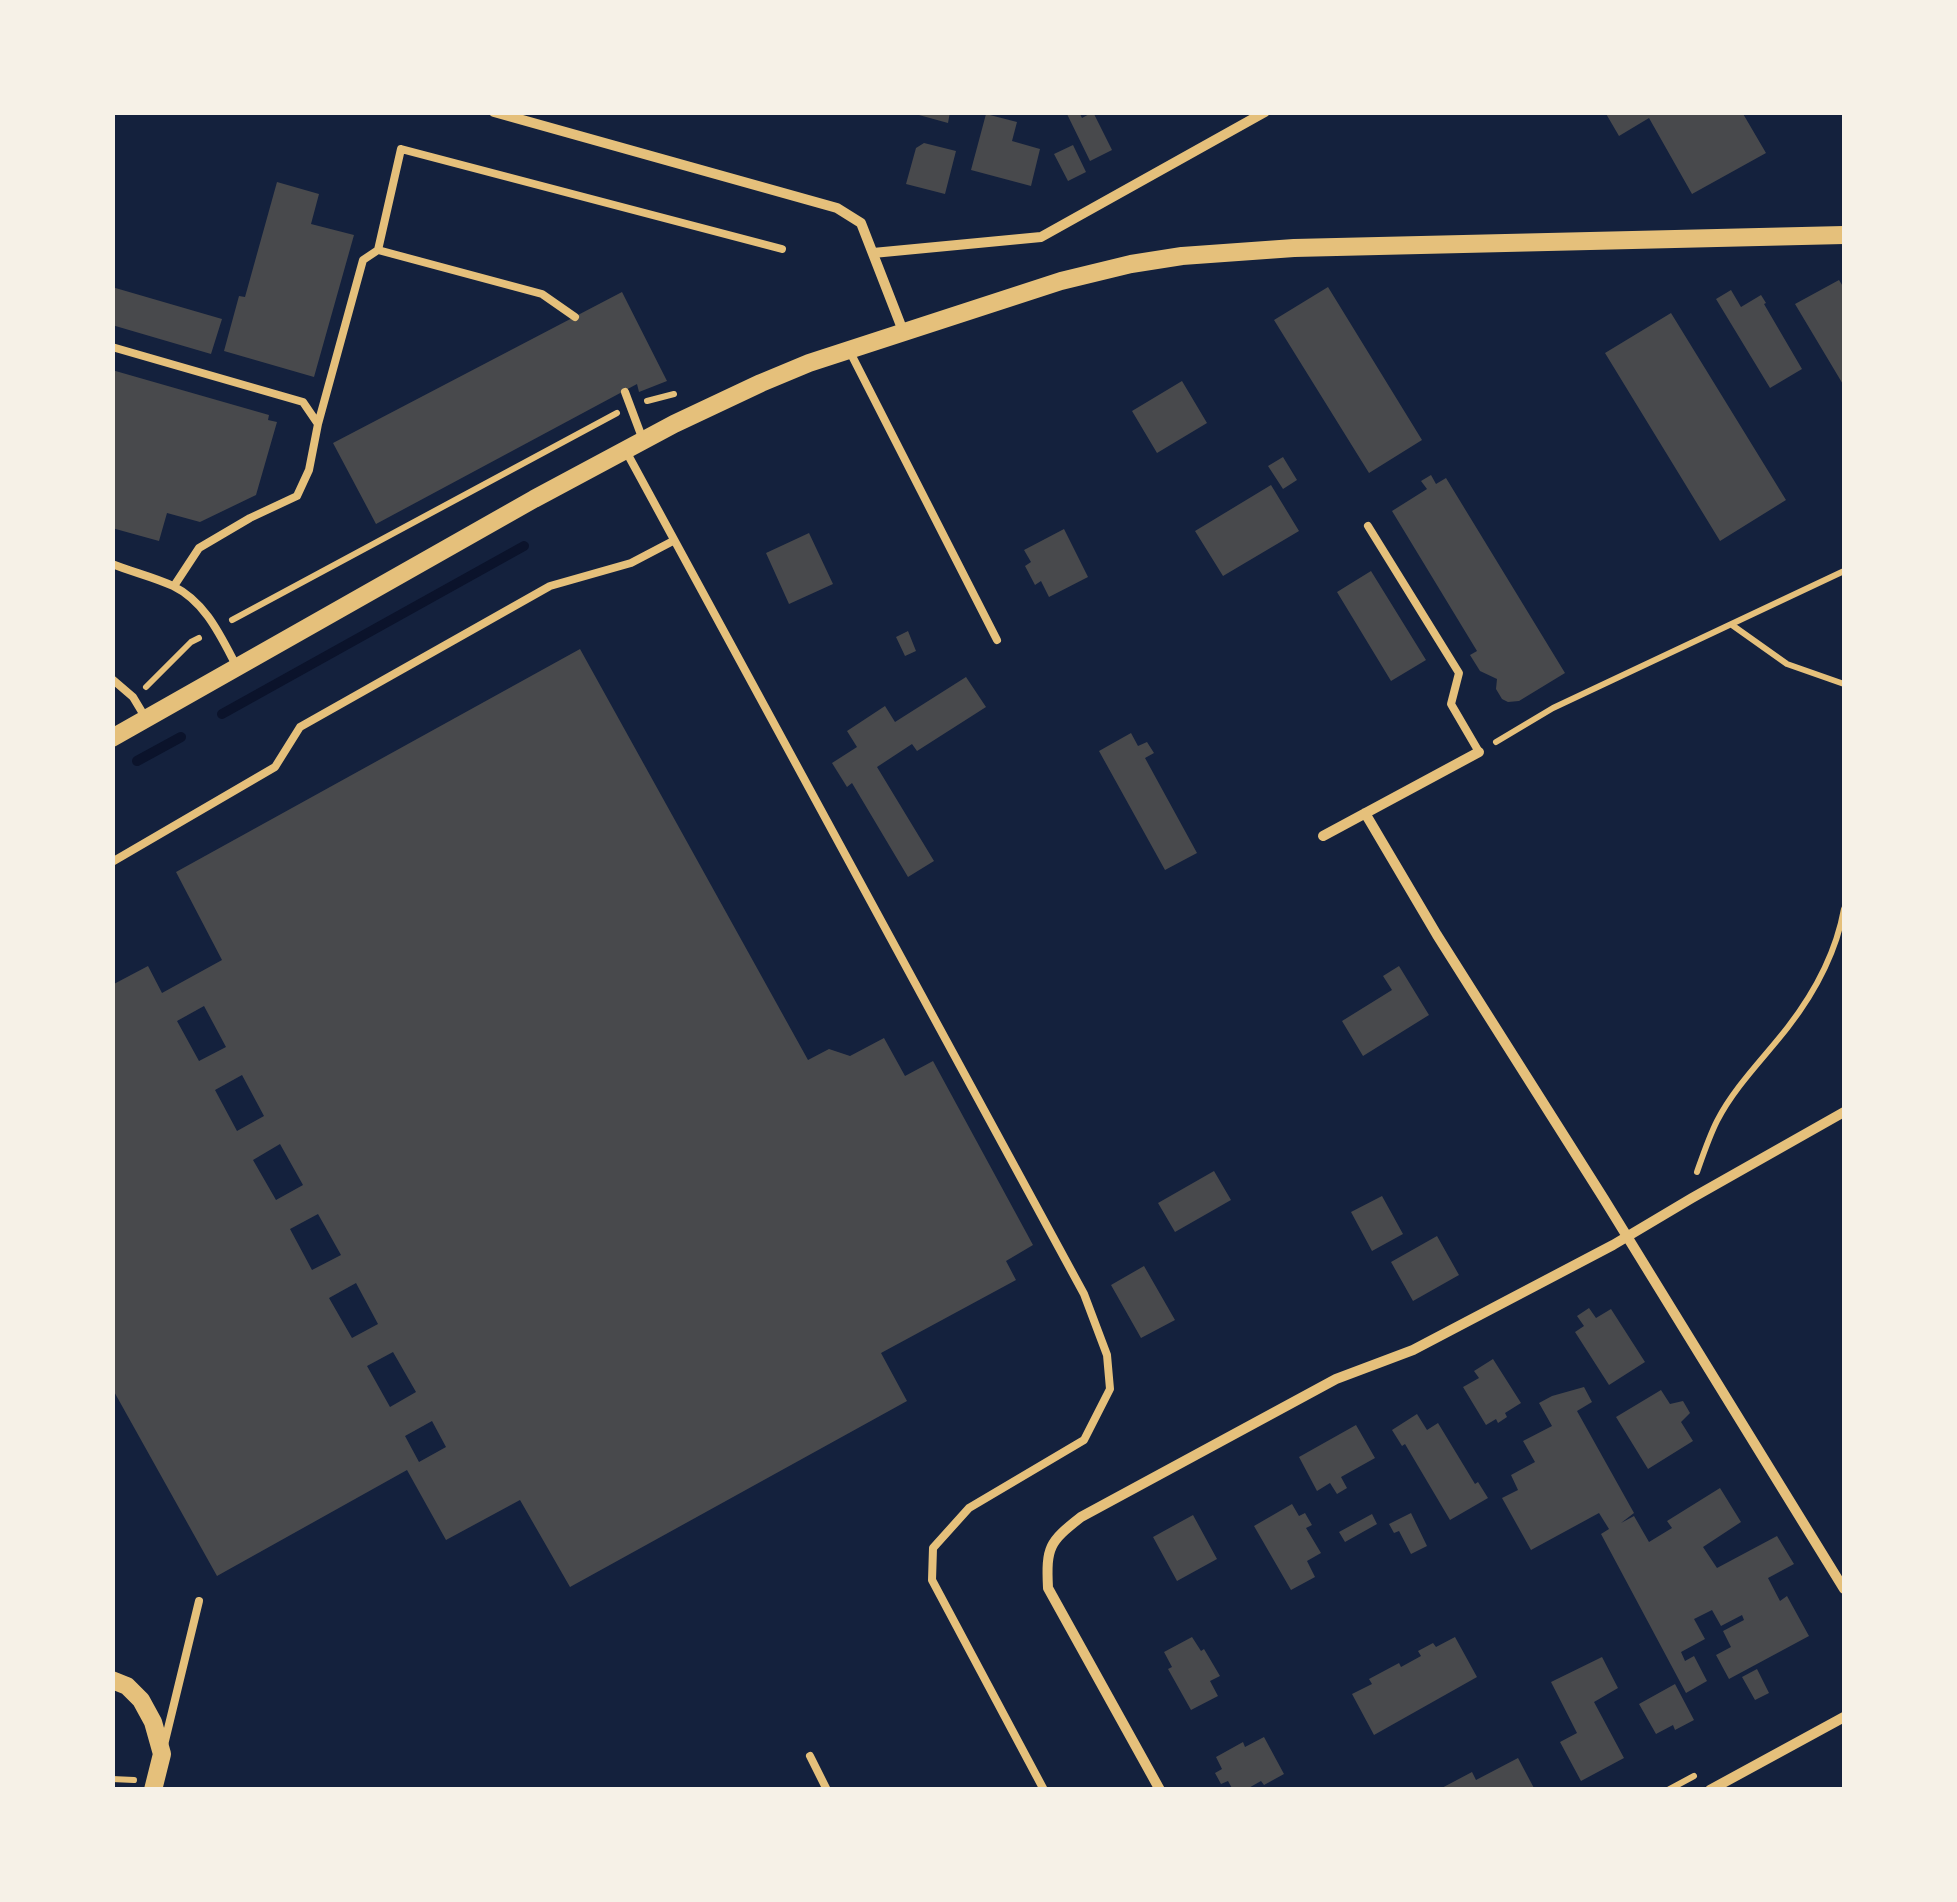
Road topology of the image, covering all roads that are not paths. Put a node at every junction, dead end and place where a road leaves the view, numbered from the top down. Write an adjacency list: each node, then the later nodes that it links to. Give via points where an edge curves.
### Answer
1 (494, 112): 6 (street, via 837,208 862,223)
2 (1265, 112): 6 (street, via 1041,237)
3 (1844, 235): 8 (street, via 1391,244 1182,256 1061,281)
4 (782, 249): 5 (lane, via 401,148)
5 (378, 250): 7 (lane, via 542,294); 12 (lane, via 364,260)
6 (874, 253): 8 (street)
7 (574, 317)
8 (903, 331): 10 (street)
9 (112, 347): 12 (lane, via 303,402)
10 (848, 348): 13 (street); 19 (lane)
11 (625, 392): 13 (lane)
12 (318, 424): 18 (lane, via 297,496 199,548)
13 (643, 440): 14 (street)
14 (625, 450): 16 (lane); 20 (street)
15 (1368, 526): 24 (lane, via 1459,673 1451,704)
16 (673, 541): 27 (lane, via 631,563 550,586 300,728 276,767); 38 (lane, via 1084,1294 1107,1355 1110,1389 1084,1440 969,1508 933,1548 932,1580)
17 (112, 564): 18 (lane)
18 (174, 586): 20 (lane, via 204,611)
19 (997, 640)
20 (237, 667): 22 (street)
21 (112, 680): 22 (lane)
22 (146, 719): 23 (street)
23 (112, 738)
24 (1479, 752): 25 (street)
25 (1366, 813): 26 (street); 29 (street)
26 (1323, 836)
27 (112, 862)
28 (1844, 1112): 29 (street)
29 (1627, 1236): 30 (street); 39 (street, via 1414,1350 1336,1379 1057,1536 1047,1557 1048,1588)
30 (1844, 1589)
31 (199, 1600): 34 (lane)
32 (112, 1680): 34 (street, via 142,1700)
33 (1844, 1717): 40 (street)
34 (162, 1754): 36 (street)
35 (810, 1756): 37 (lane)
36 (153, 1790)
37 (828, 1790)
38 (1044, 1790)
39 (1160, 1790)
40 (1710, 1790)

